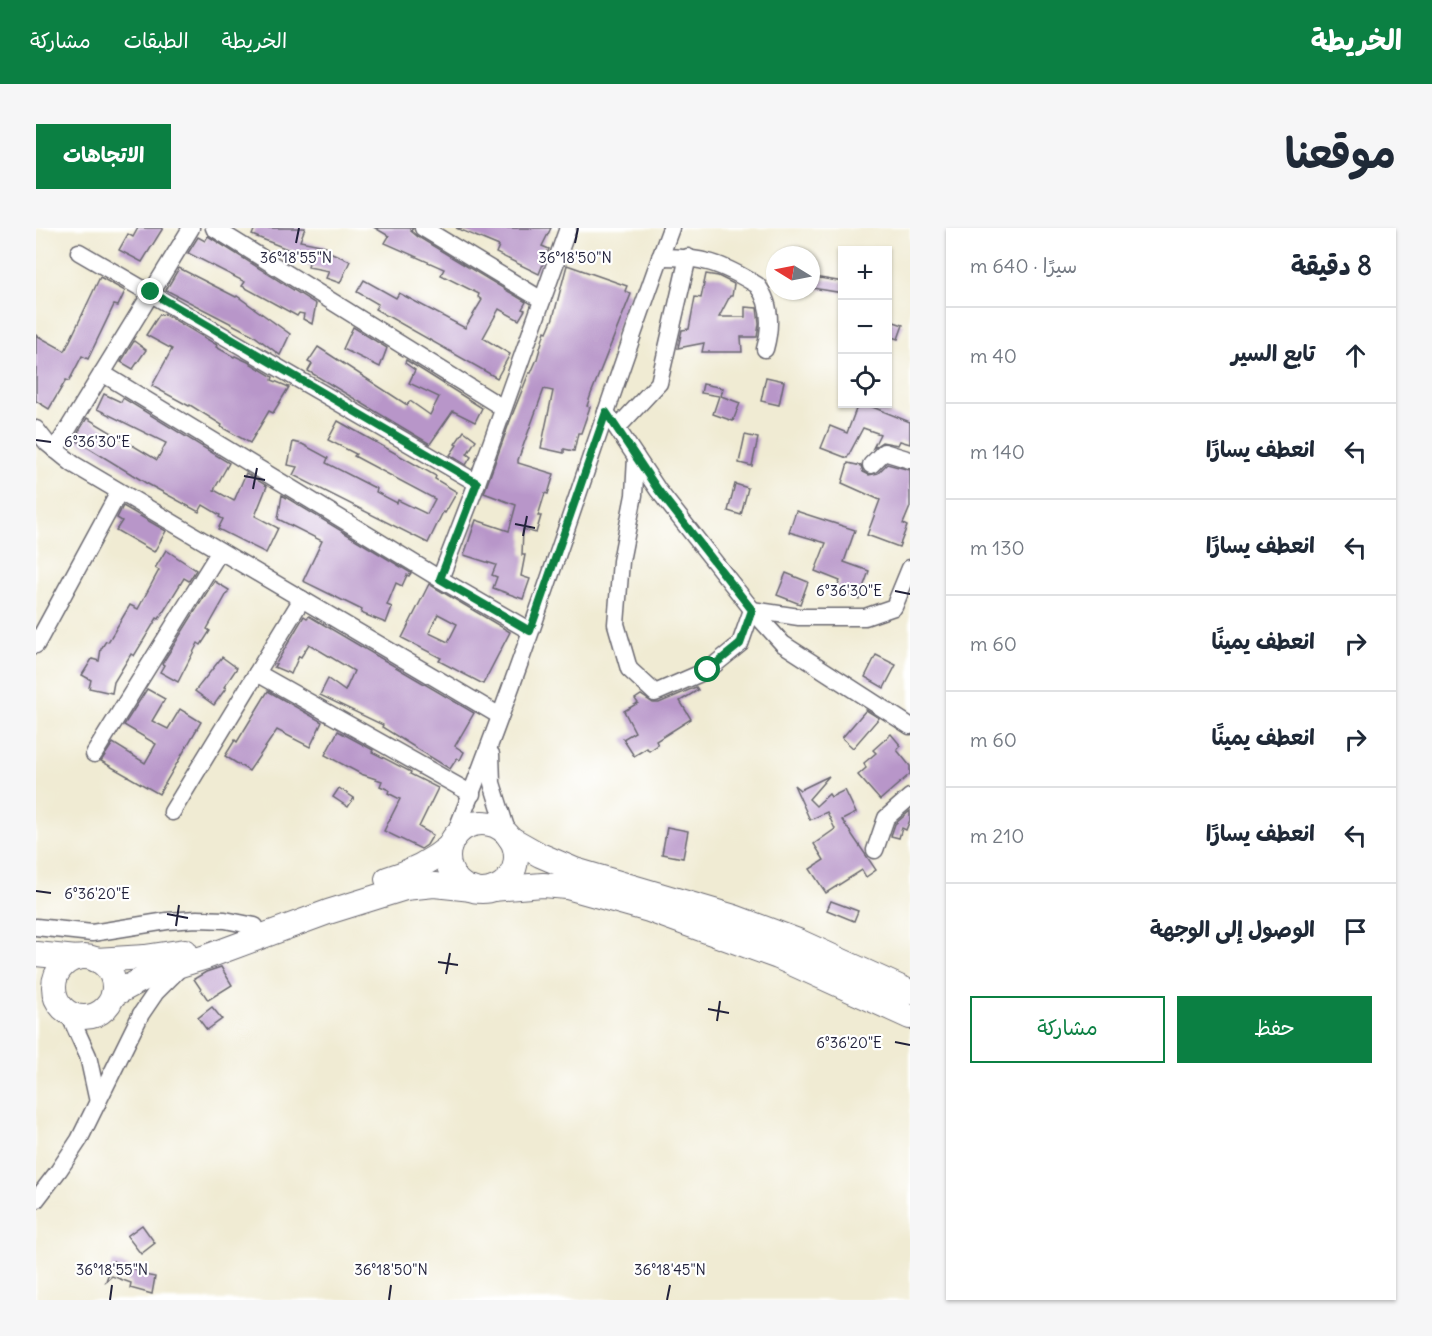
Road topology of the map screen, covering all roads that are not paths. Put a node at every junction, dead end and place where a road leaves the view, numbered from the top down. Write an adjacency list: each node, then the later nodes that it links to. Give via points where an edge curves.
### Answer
1 (191, 228): 9 (street)
2 (214, 228): 13 (street)
3 (423, 228): 10 (street)
4 (568, 228): 10 (street)
5 (671, 228): 7 (street)
6 (79, 252): 9 (street)
7 (660, 257): 8 (street); 14 (street)
8 (688, 257): 11 (street, via 712,261 762,291 769,309 770,332); 15 (street, via 658,383)
9 (151, 292): 12 (street); 21 (street)
10 (542, 300): 13 (street)
11 (765, 350)
12 (102, 374): 17 (street); 25 (street)
13 (502, 408): 21 (street)
14 (606, 412): 15 (street); 28 (street)
15 (617, 428): 18 (street)
16 (36, 429): 17 (street)
17 (55, 450): 22 (street)
18 (636, 457): 27 (street); 27 (street, via 616,624 629,669 655,693 708,670 740,644)
19 (910, 460): 20 (street, via 884,452)
20 (871, 465)
21 (477, 483): 25 (street)
22 (120, 492): 23 (street); 29 (street)
23 (220, 551): 26 (street); 33 (street)
24 (910, 568): 27 (street, via 894,607 865,617 799,617)
25 (440, 579): 28 (street)
26 (302, 599): 30 (street); 31 (street)
27 (752, 610): 32 (street, via 783,644)
28 (530, 631): 31 (street)
29 (36, 645)
30 (257, 673): 34 (street); 36 (street)
31 (497, 724): 34 (street); 37 (street, via 492,783)
32 (910, 726)
33 (94, 754)
34 (472, 794): 38 (street)
35 (910, 796): 39 (street, via 886,818)
36 (172, 812)
37 (509, 836): 38 (highway, via 499,827 478,823 459,832); 40 (highway, via 516,858 510,877 502,885); 47 (highway, via 575,870 735,917)
38 (451, 844): 40 (highway, via 452,872 457,879); 41 (highway, via 415,870)
39 (875, 850)
40 (482, 889): 45 (highway, via 435,885 405,888); 50 (highway, via 567,887 649,910 778,957)
41 (255, 926): 42 (street, via 197,919 92,933); 44 (highway, via 185,951)
42 (36, 927)
43 (36, 954): 44 (highway)
44 (86, 959): 48 (highway, via 103,964 113,978); 49 (highway, via 62,968 55,984 55,993)
45 (185, 963): 48 (highway, via 154,973); 51 (street, via 156,992 141,1014)
46 (36, 989): 49 (highway)
47 (910, 992)
48 (113, 995): 49 (highway, via 110,1004 95,1015 76,1016)
49 (66, 1011): 51 (street, via 88,1056)
50 (910, 1017)
51 (98, 1102): 52 (street, via 68,1157)
52 (36, 1200)

